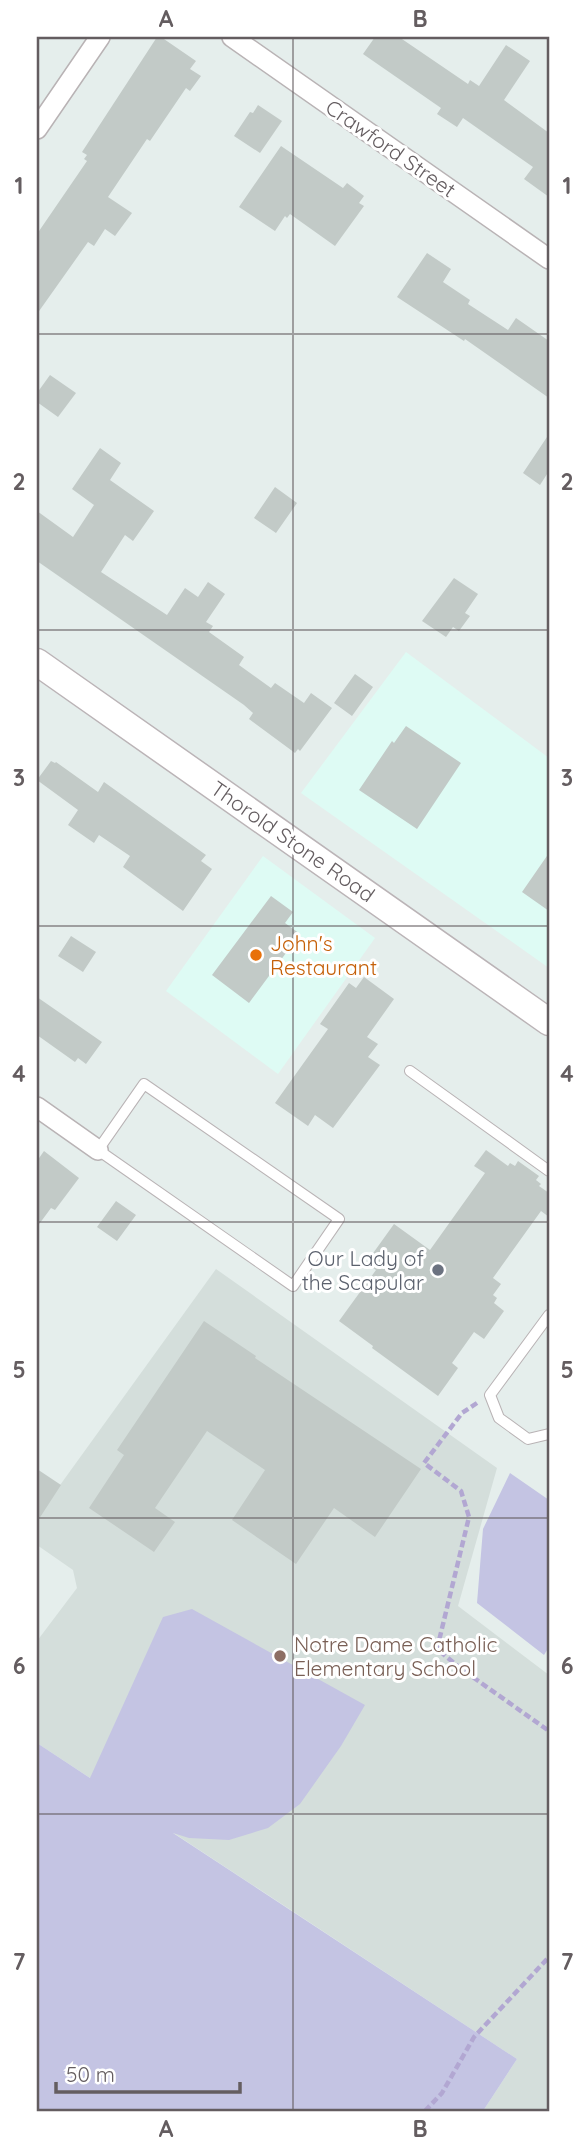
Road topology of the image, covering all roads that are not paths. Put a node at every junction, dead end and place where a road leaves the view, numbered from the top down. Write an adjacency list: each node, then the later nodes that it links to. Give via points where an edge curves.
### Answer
1 (100, 37): 3 (street)
2 (232, 37): 4 (street, Crawford Street)
3 (37, 129)
4 (549, 259)
5 (37, 662): 6 (main road, Thorold Stone Road)
6 (549, 1022)
7 (410, 1071): 10 (lane)
8 (37, 1107): 9 (street)
9 (99, 1150): 9 (lane, via 293,1286 339,1219 144,1084)
10 (549, 1171)
11 (549, 1315): 12 (lane, via 490,1395 499,1418 528,1439)
12 (549, 1434)

